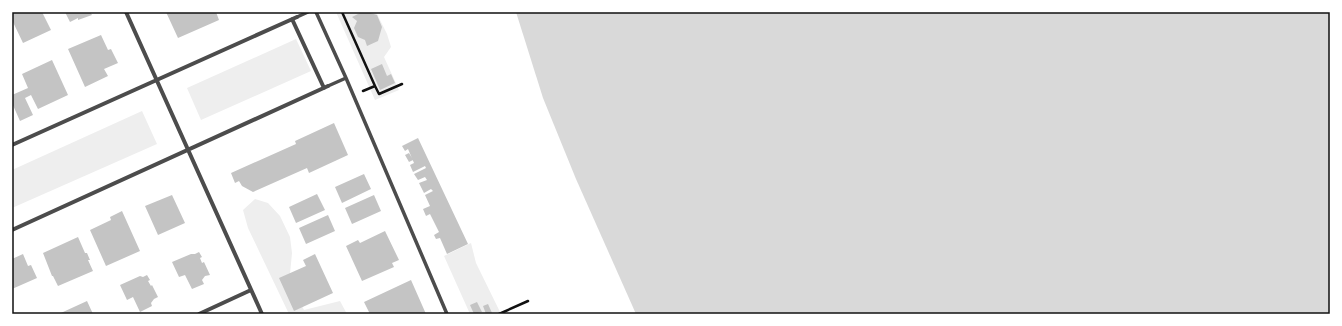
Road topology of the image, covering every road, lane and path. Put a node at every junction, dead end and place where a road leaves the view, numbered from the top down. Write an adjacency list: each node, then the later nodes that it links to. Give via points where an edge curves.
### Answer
1 (126, 12): 7 (street)
2 (308, 12): 5 (street)
3 (316, 12): 6 (street)
4 (342, 12): 9 (path)
5 (294, 18): 7 (street); 10 (street)
6 (346, 78): 10 (street); 11 (street)
7 (157, 80): 12 (street); 13 (street)
8 (402, 84): 9 (path, via 379,94)
9 (375, 86): 11 (path)
10 (326, 87): 13 (street)
11 (354, 95): 19 (street)
12 (12, 145)
13 (188, 150): 14 (street); 15 (street)
14 (12, 230)
15 (251, 290): 17 (street); 18 (street)
16 (528, 301): 20 (path)
17 (199, 314)
18 (262, 314)
19 (447, 314)
20 (499, 314)

